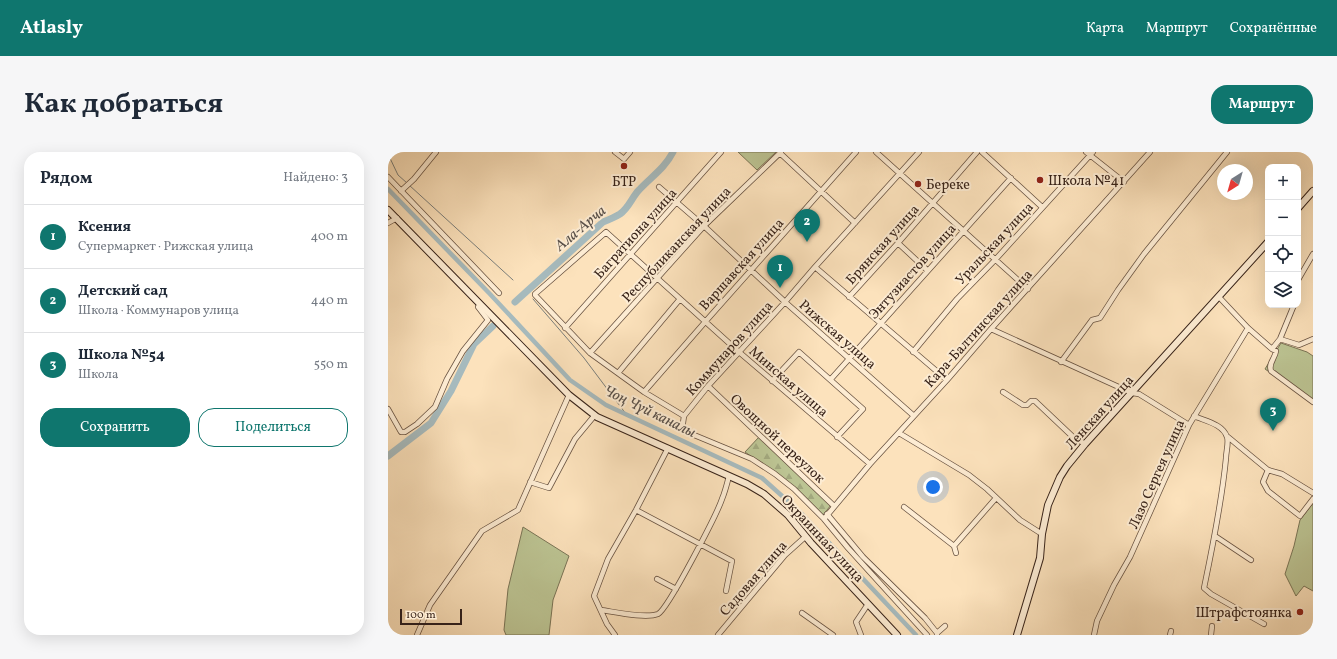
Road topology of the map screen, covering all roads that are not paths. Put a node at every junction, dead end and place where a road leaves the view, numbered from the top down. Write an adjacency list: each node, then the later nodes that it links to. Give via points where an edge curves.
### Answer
1 (436, 152): 19 (street, via 414,179)
2 (615, 152): 3 (street, via 624,159)
3 (630, 152)
4 (721, 152): 22 (street, Багратиона улица)
5 (780, 152): 20 (street); 30 (street, Республиканская улица)
6 (856, 152): 20 (street, Варшавская улица)
7 (876, 152): 14 (street)
8 (919, 152): 14 (street, Коммунаров улица)
9 (977, 152): 23 (street, Брянская улица)
10 (982, 152): 16 (street)
11 (1150, 152): 17 (street, Кара-Балтинская улица)
12 (1227, 152): 63 (street, via 1144,254 1100,318 1092,320)
13 (1090, 153): 17 (street); 25 (street, Уральская улица)
14 (901, 173): 23 (street); 29 (street, Коммунаров улица)
15 (388, 177): 19 (street)
16 (1011, 178): 25 (street); 31 (street, Энтузиастов улица)
17 (1124, 182): 43 (street, Кара-Балтинская улица)
18 (659, 187): 22 (street, Рижская улица)
19 (401, 190): 44 (street)
20 (821, 192): 29 (street); 40 (street, Варшавская улица)
21 (1313, 192): 24 (street)
22 (677, 203): 30 (street, Рижская улица); 36 (street, Багратиона улица)
23 (933, 203): 31 (street); 33 (street, Брянская улица)
24 (1301, 205)
25 (1042, 207): 37 (street, Уральская улица)
26 (388, 210): 27 (street, Окраинная улица)
27 (397, 218): 28 (street); 49 (street, Окраинная улица)
28 (388, 223)
29 (854, 223): 38 (street, Коммунаров улица)
30 (704, 226): 40 (street, Рижская улица); 42 (street, Республиканская улица)
31 (963, 231): 37 (street); 39 (street, Энтузиастов улица)
32 (606, 232): 36 (street, Минская улица); 53 (street, Багратиона улица, via 535,294)
33 (898, 243): 39 (street); 45 (street, Брянская улица)
34 (1265, 245): 46 (street, Ленская улица)
35 (1313, 254): 41 (street)
36 (630, 255): 42 (street, Минская улица); 53 (street, Багратиона улица)
37 (995, 260): 43 (street); 60 (street, Уральская улица)
38 (814, 267): 45 (street); 48 (street, Коммунаров улица)
39 (927, 270): 52 (street, Энтузиастов улица)
40 (751, 271): 48 (street, Рижская улица); 51 (street, Варшавская улица)
41 (1301, 275)
42 (656, 278): 47 (street, Минская улица); 61 (street, Республиканская улица)
43 (1028, 289): 55 (street, Кара-Балтинская улица)
44 (499, 293)
45 (849, 297): 52 (street)
46 (1219, 297): 54 (street); 71 (street, Ленская улица)
47 (680, 299): 51 (street, Минская улица); 64 (street)
48 (785, 302): 59 (street, Коммунаров улица); 62 (street, Рижская улица)
49 (480, 304): 72 (street, Окраинная улица); 74 (street, via 478,307 488,320 462,351 435,407 405,432 401,432)
50 (1293, 308): 56 (street)
51 (704, 322): 59 (street, Минская улица); 69 (street, Варшавская улица)
52 (880, 323): 60 (street); 62 (street, Энтузиастов улица)
53 (565, 328): 61 (street)
54 (1248, 328): 58 (street); 78 (street, Лазо Сергея улица)
55 (991, 329): 63 (street); 66 (street, Кара-Балтинская улица)
56 (1280, 339): 57 (street, via 1299,345); 58 (street)
57 (1313, 340)
58 (1272, 349): 73 (street, via 1276,354 1270,363 1271,372)
59 (739, 352): 67 (street, Минская улица); 68 (street, Коммунаров улица)
60 (913, 352): 66 (street)
61 (590, 353): 64 (street)
62 (849, 358): 65 (street, Энтузиастов улица); 77 (street, Рижская улица)
63 (1061, 362): 71 (street)
64 (618, 373): 69 (street)
65 (830, 379): 67 (street, via 800,352); 81 (street, via 864,409)
66 (947, 380): 77 (street, Кара-Балтинская улица)
67 (772, 381): 81 (street, Минская улица)
68 (708, 386): 76 (street, Коммунаров улица); 92 (street, Овощной переулок)
69 (644, 392): 76 (street)
70 (1003, 392): 83 (street, via 1023,405 1035,401 1072,436)
71 (1132, 393): 79 (street, via 1139,394); 83 (street, Ленская улица)
72 (569, 395): 75 (street, Окраинная улица); 88 (street)
73 (1313, 402)
74 (388, 408)
75 (595, 415): 84 (street, Окраинная улица); 88 (street, via 575,439 549,488)
76 (684, 416): 95 (street, via 682,430 752,459 794,489)
77 (914, 416): 80 (street, Кара-Балтинская улица)
78 (1194, 416): 79 (street, Лазо Сергея улица); 82 (street, via 1217,426)
79 (1189, 425): 121 (street, Лазо Сергея улица, via 1130,557 1114,585)
80 (899, 433): 85 (street, Кара-Балтинская улица); 90 (street, via 969,475)
81 (837, 437): 85 (street, Минская улица)
82 (1228, 437): 86 (street); 97 (street)
83 (1085, 444): 96 (street, Ленская улица, via 1067,466 1055,487)
84 (668, 448): 87 (street, Окраинная улица); 94 (street)
85 (870, 464): 92 (street, Кара-Балтинская улица)
86 (1268, 470): 89 (street, via 1282,474); 91 (street, via 1263,482 1268,491 1300,516)
87 (729, 476): 98 (street, Окраинная улица, via 764,494 788,515); 99 (street, via 722,500)
88 (530, 482): 114 (street, via 518,510 482,531 430,605)
89 (1313, 493)
90 (996, 498): 96 (street, via 1020,520); 100 (street)
91 (1313, 499)
92 (834, 506): 95 (street, Кара-Балтинская улица)
93 (904, 507): 100 (street)
94 (636, 510): 99 (street); 107 (street, via 608,559 594,596)
95 (825, 517): 113 (street, via 925,618); 119 (street, via 848,548)
96 (1042, 534): 120 (street, Ленская улица, via 1040,558)
97 (1215, 536): 102 (street); 109 (street, via 1204,588)
98 (806, 537): 106 (street, Окраинная улица); 112 (street, Садовая улица, via 785,555)
99 (700, 544): 104 (street); 105 (street, via 732,561)
100 (954, 546): 101 (street)
101 (956, 553)
102 (1251, 560)
103 (657, 579): 104 (street)
104 (676, 589): 107 (street, via 660,613 651,616)
105 (726, 591)
106 (868, 604): 117 (street, via 856,622); 118 (street, Окраинная улица)
107 (601, 610): 115 (street)
108 (802, 613): 116 (street)
109 (1264, 624)
110 (945, 626): 113 (street)
111 (1212, 626): 122 (street)
112 (720, 634)
113 (937, 634)
114 (417, 635)
115 (615, 635)
116 (833, 635)
117 (861, 635)
118 (897, 635)
119 (927, 635)
120 (1017, 635)
121 (1094, 635)
122 (1211, 635)

